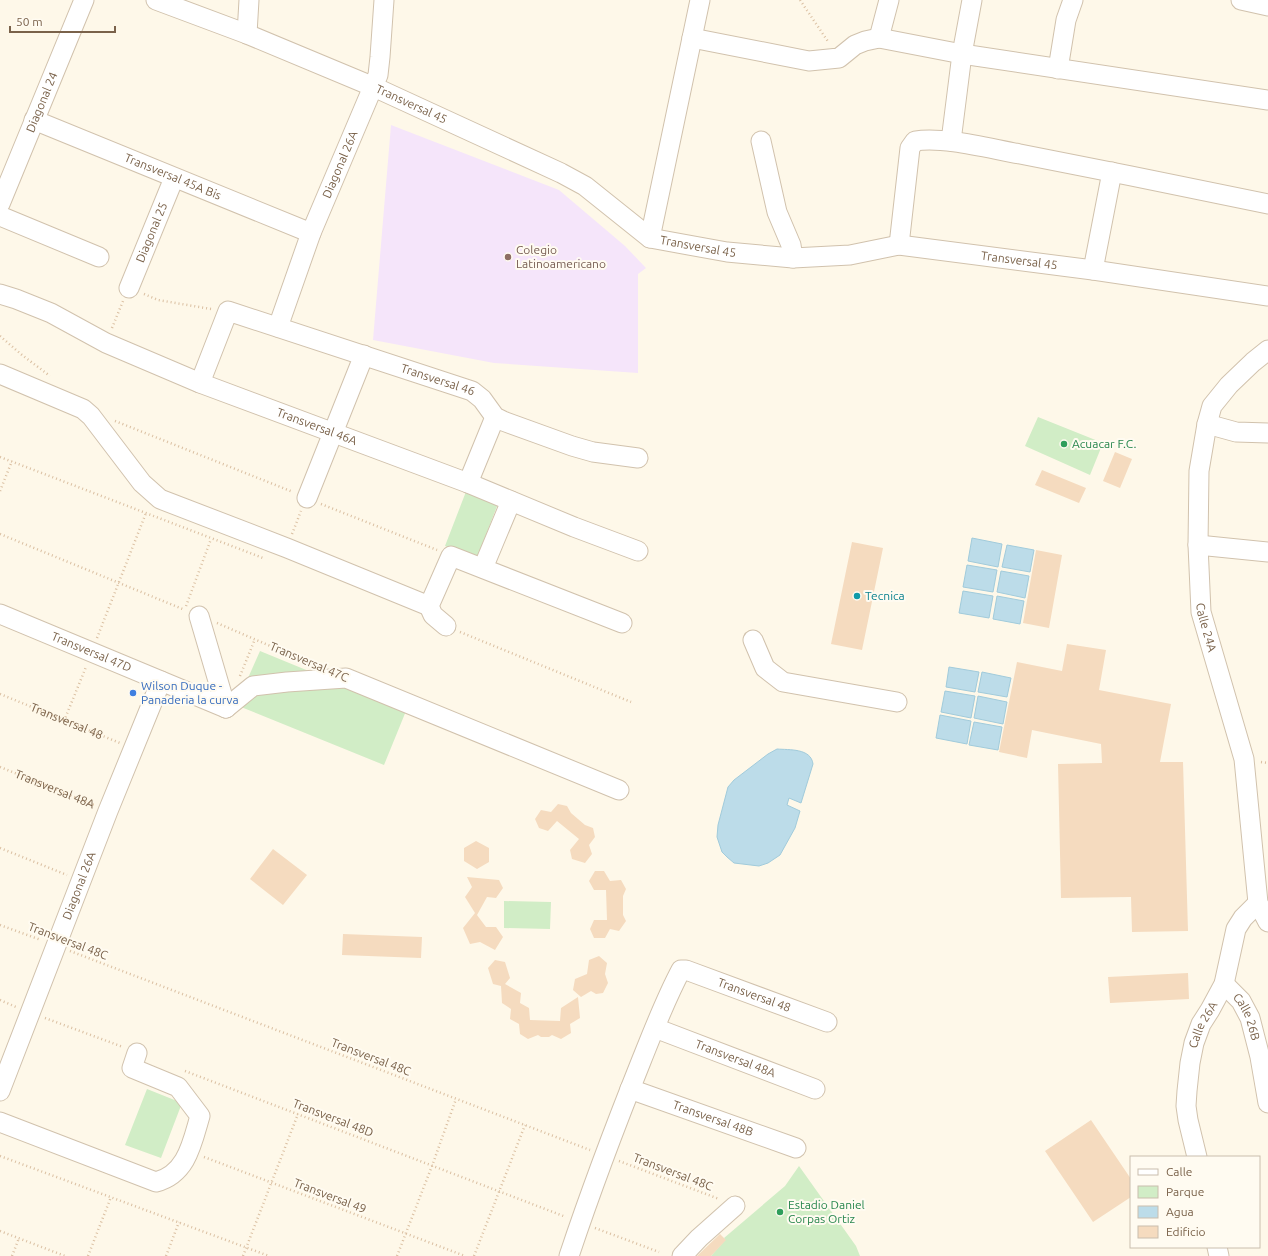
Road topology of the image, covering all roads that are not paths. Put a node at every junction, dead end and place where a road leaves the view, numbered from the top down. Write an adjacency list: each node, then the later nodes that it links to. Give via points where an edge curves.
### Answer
1 (84, 0): 19 (street, Diagonal 24)
2 (156, 0): 10 (street, Transversal 45)
3 (249, 0): 12 (street)
4 (384, 0): 17 (street, Diagonal 26A, via 378,75)
5 (700, 0): 13 (street)
6 (889, 0): 14 (street)
7 (972, 0): 15 (street)
8 (1073, 0): 16 (street, via 1066,20)
9 (1241, 0): 11 (street)
10 (179, 4): 12 (street, Transversal 45)
11 (1266, 4)
12 (247, 34): 17 (street, Transversal 45)
13 (692, 38): 14 (street, via 809,61 839,58 855,46); 28 (street)
14 (879, 38): 15 (street)
15 (962, 54): 16 (street); 21 (street)
16 (1058, 69): 18 (street)
17 (374, 87): 27 (street, Diagonal 26A); 28 (street, Transversal 45, via 585,186)
18 (1268, 100)
19 (34, 120): 23 (street, Transversal 45A Bis); 24 (street, Diagonal 24)
20 (761, 141): 31 (street, via 777,212 791,245)
21 (951, 142): 22 (street); 29 (street, via 921,140 915,141 910,148)
22 (1112, 172): 25 (street); 32 (street)
23 (174, 178): 27 (street, Transversal 45A Bis); 33 (street, Diagonal 25)
24 (0, 204)
25 (1268, 204)
26 (0, 216): 30 (street)
27 (311, 233): 36 (street, Diagonal 26A)
28 (650, 238): 31 (street, Transversal 45, via 727,252)
29 (899, 245): 31 (street, Transversal 45, via 850,254); 32 (street, Transversal 45)
30 (99, 257)
31 (793, 258)
32 (1093, 270): 35 (street, Transversal 45)
33 (129, 288)
34 (0, 294): 40 (street, Transversal 46A, via 51,313 106,343)
35 (1268, 296)
36 (278, 326): 38 (street, Transversal 46); 40 (street, Transversal 46, via 228,311)
37 (1268, 350): 42 (street, Calle 24A, via 1229,385 1212,406)
38 (364, 355): 41 (street, Transversal 46, via 472,391 482,399); 43 (street)
39 (0, 374): 53 (street, via 83,409 142,483 160,498)
40 (200, 383): 43 (street, Transversal 46A)
41 (495, 417): 45 (street, via 592,452); 46 (street)
42 (1207, 424): 44 (street, via 1236,432); 49 (street, Calle 24A, via 1199,471)
43 (333, 432): 46 (street, Transversal 46A); 47 (street)
44 (1268, 433)
45 (638, 458)
46 (468, 483): 48 (street, Transversal 46A)
47 (306, 498)
48 (511, 501): 50 (street, Transversal 46A); 52 (street)
49 (1198, 545): 51 (street); 63 (street, Calle 24A, via 1201,612 1244,760)
50 (638, 551)
51 (1268, 552)
52 (483, 568): 53 (street, via 451,556); 56 (street)
53 (429, 606): 57 (street, via 433,614)
54 (192, 613): 61 (street)
55 (0, 614): 59 (street, Transversal 47D)
56 (622, 623)
57 (446, 626)
58 (753, 640): 60 (street, via 765,668 783,682)
59 (161, 681): 61 (street, Transversal 47D); 71 (street, Diagonal 26A)
60 (897, 702)
61 (226, 708): 62 (street, Transversal 47C, via 253,686 346,678)
62 (619, 790)
63 (1258, 903): 64 (street, Calle 24A); 65 (street, Calle 26A, via 1236,929)
64 (1268, 922)
65 (1224, 984): 72 (street, Calle 26B, via 1242,1001 1250,1018); 75 (street, Calle 26A, via 1201,1024 1190,1063 1186,1106)
66 (827, 1022): 67 (street, Transversal 48, via 681,970)
67 (655, 1028): 69 (street); 70 (street, Transversal 48A)
68 (137, 1053): 73 (street, via 132,1068 178,1087 200,1116 190,1152 174,1174 164,1180 156,1182)
69 (630, 1089): 74 (street, Transversal 48B); 77 (street)
70 (815, 1089)
71 (0, 1091)
72 (1268, 1103)
73 (0, 1122)
74 (796, 1148)
75 (1197, 1156)
76 (735, 1206): 78 (street)
77 (569, 1256)
78 (682, 1256)

